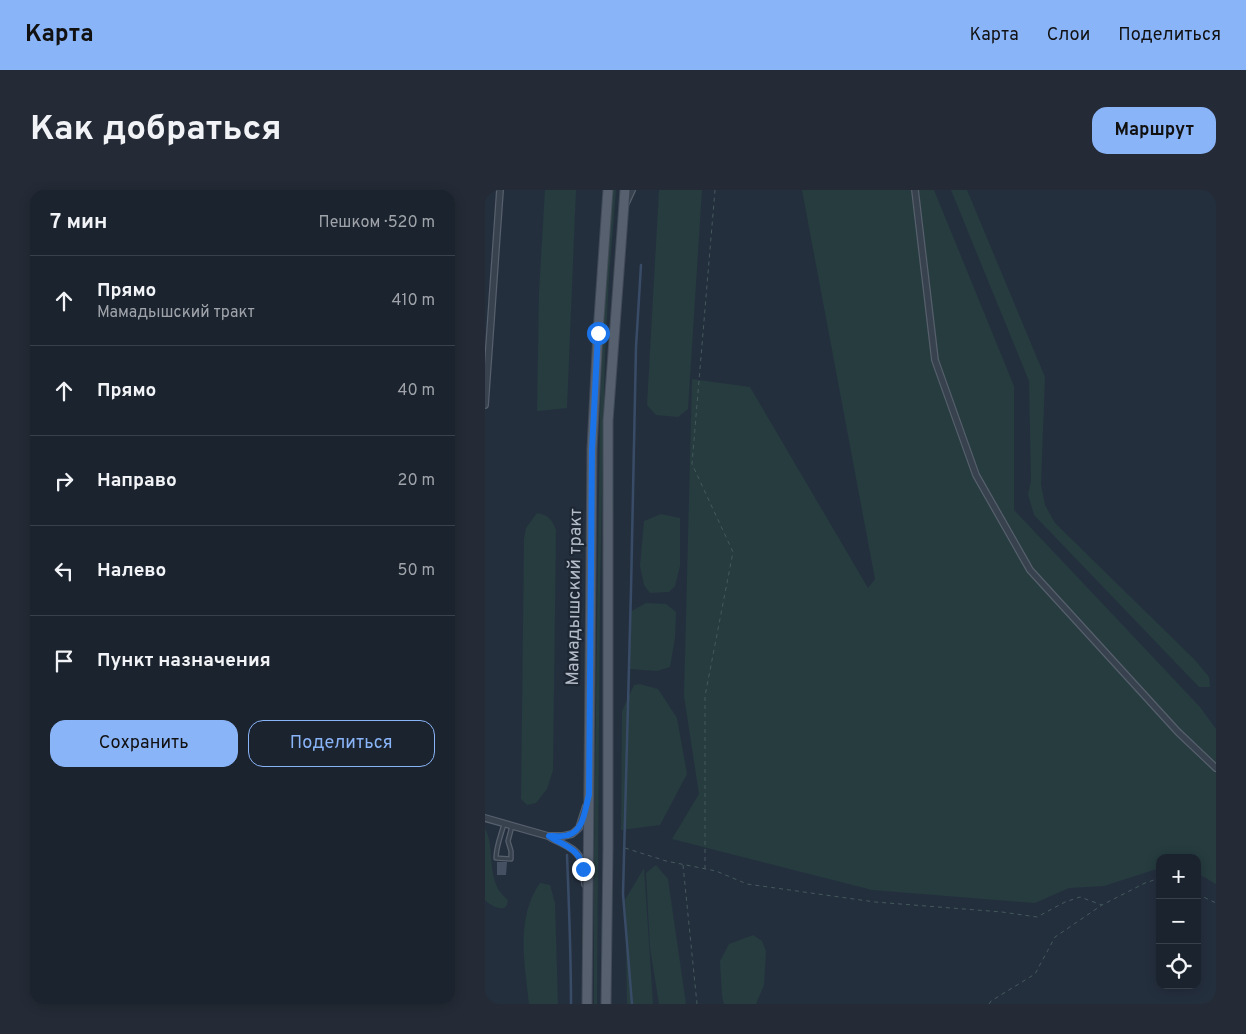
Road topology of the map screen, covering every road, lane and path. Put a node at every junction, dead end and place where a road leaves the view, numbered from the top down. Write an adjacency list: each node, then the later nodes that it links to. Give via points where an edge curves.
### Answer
1 (500, 190): 8 (street)
2 (608, 190): 10 (main road, Мамадышский тракт, via 592,450)
3 (625, 190): 7 (main road, Мамадышский тракт)
4 (632, 190): 7 (street)
5 (715, 190): 17 (path, via 692,464 733,552 705,696)
6 (915, 190): 9 (street, via 935,360 977,475 1030,570 1178,732)
7 (623, 209): 24 (main road, Мамадышский тракт, via 609,421)
8 (485, 406)
9 (1216, 768)
10 (589, 795): 14 (street, via 575,832); 20 (main road, Мамадышский тракт)
11 (485, 818): 12 (street)
12 (504, 823): 13 (street); 13 (lane, via 496,858 511,859 508,841)
13 (512, 826): 14 (street)
14 (549, 836): 20 (street, via 578,854)
15 (625, 848): 16 (path)
16 (683, 864): 17 (path); 25 (path)
17 (705, 869): 22 (path, via 747,884 875,902 1037,917 1080,897)
18 (1156, 879): 22 (path)
19 (1201, 896): 21 (path)
20 (588, 898): 23 (main road, Мамадышский тракт)
21 (1216, 903)
22 (1102, 905): 26 (path, via 1055,937 1035,974)
23 (587, 1004)
24 (606, 1004)
25 (697, 1004)
26 (989, 1004)

